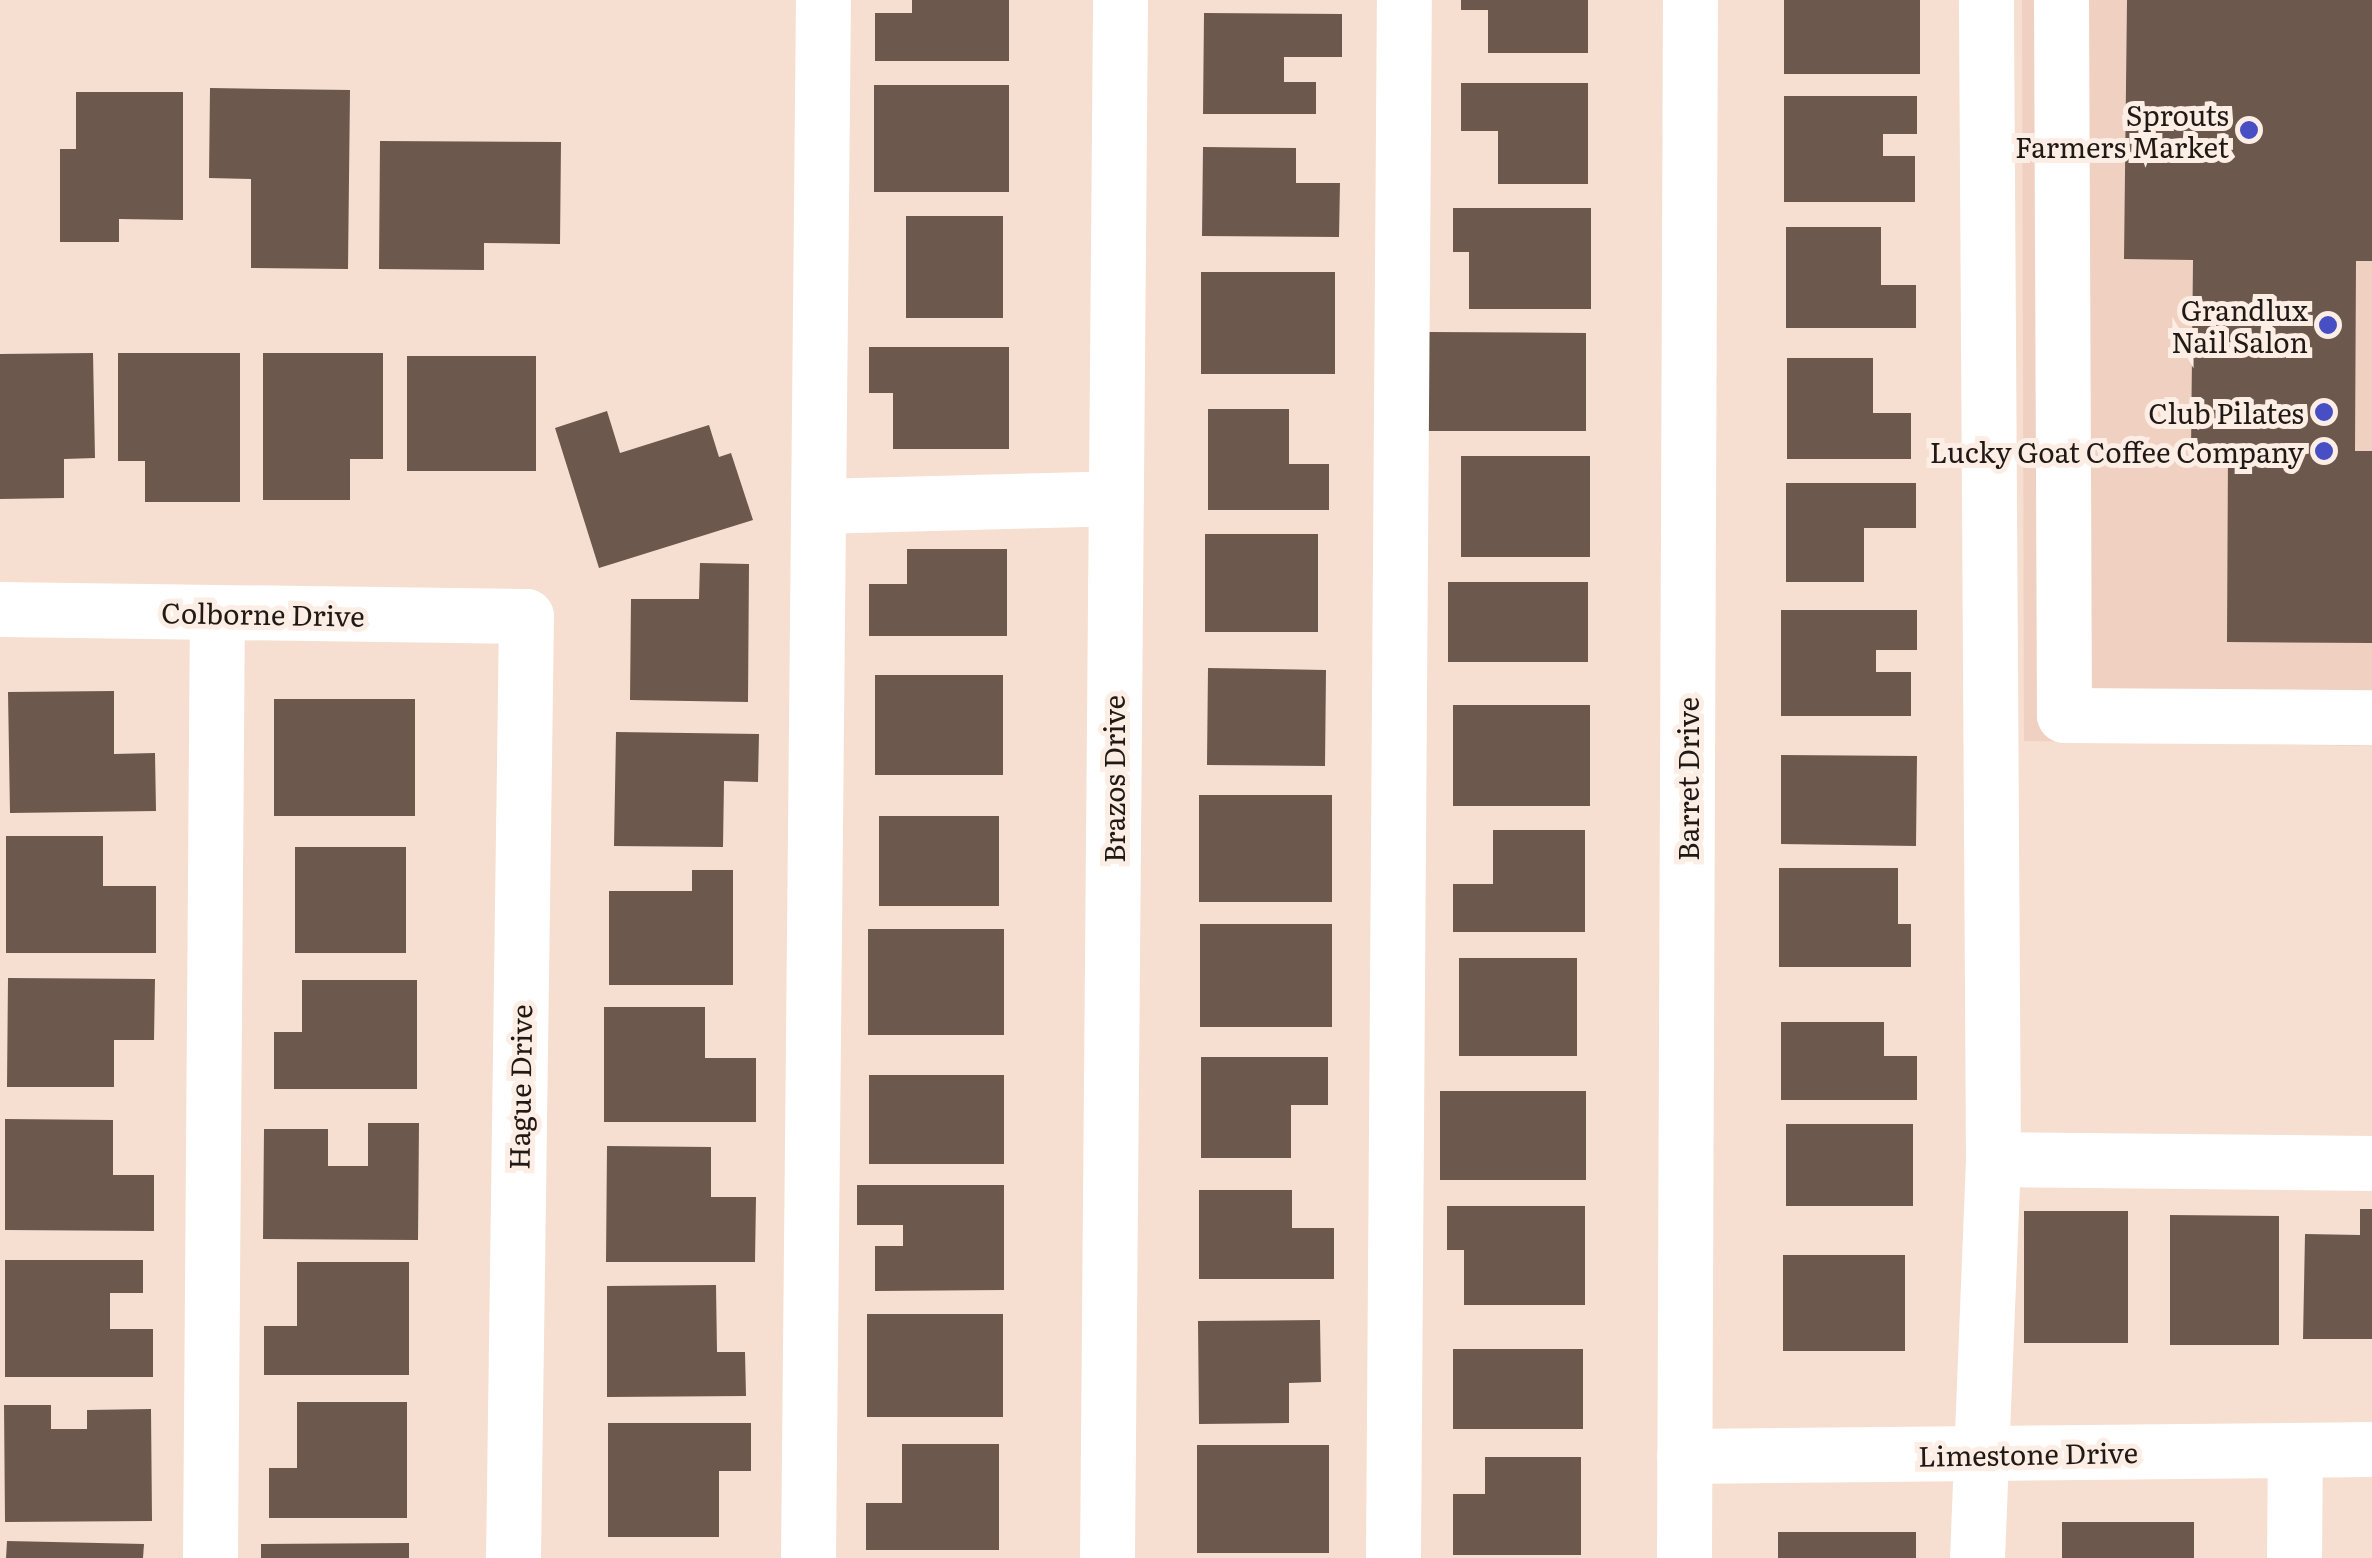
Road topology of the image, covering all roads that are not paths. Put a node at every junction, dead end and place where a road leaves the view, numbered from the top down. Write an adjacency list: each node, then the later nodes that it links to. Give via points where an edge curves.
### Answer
1 (823, 0): 8 (street)
2 (1120, 0): 7 (street, Brazos Drive)
3 (1404, 0): 23 (street)
4 (1690, 0): 18 (street, Barret Drive)
5 (1986, 0): 13 (street)
6 (2061, 0): 12 (street, via 2064,715)
7 (1116, 498): 8 (street); 22 (street, Brazos Drive)
8 (818, 506): 21 (street)
9 (0, 609): 10 (street, Colborne Drive)
10 (216, 612): 11 (street, Colborne Drive); 19 (street)
11 (526, 616): 20 (street, Hague Drive)
12 (2372, 717)
13 (1992, 1159): 14 (street); 17 (street)
14 (2372, 1163)
15 (2372, 1449): 16 (street, Limestone Drive)
16 (2294, 1450): 17 (street, Limestone Drive); 26 (street)
17 (1979, 1453): 18 (street, Limestone Drive); 25 (street)
18 (1684, 1456): 24 (street, Barret Drive)
19 (210, 1558)
20 (513, 1558)
21 (808, 1558)
22 (1106, 1558)
23 (1393, 1558)
24 (1684, 1558)
25 (1978, 1558)
26 (2294, 1558)

